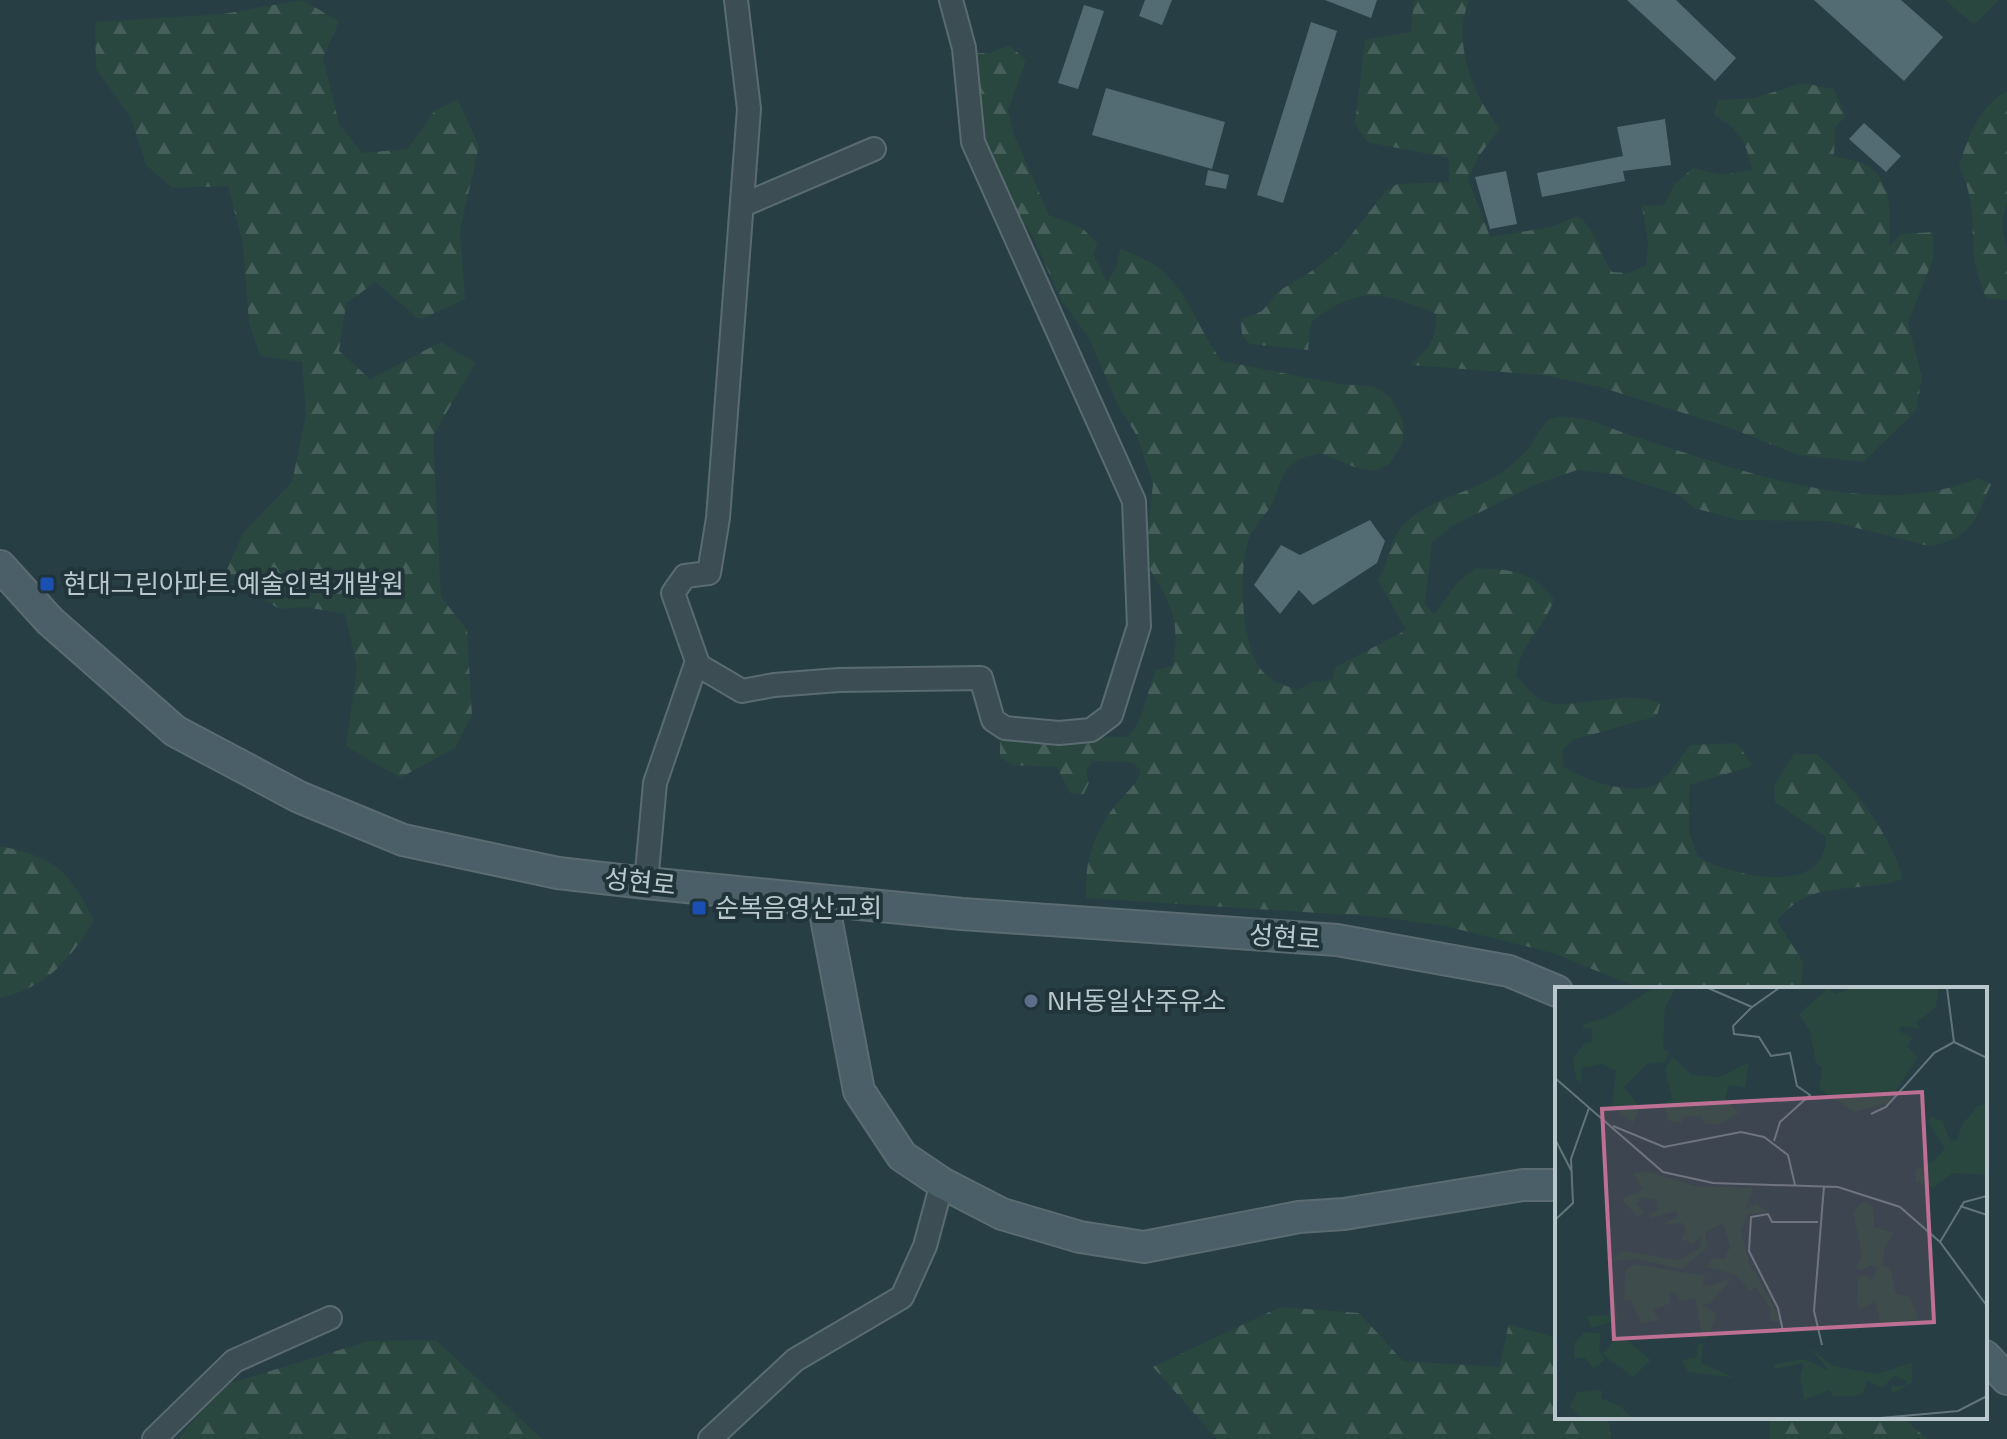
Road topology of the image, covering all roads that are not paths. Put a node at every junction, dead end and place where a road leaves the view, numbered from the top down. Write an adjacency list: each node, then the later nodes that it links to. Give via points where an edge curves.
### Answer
1 (736, 0): 4 (street, via 749,109)
2 (951, 0): 6 (street, via 964,48 973,142 1134,501 1139,626 1111,715 1091,730 1005,728 993,720 981,678 839,680 742,691)
3 (874, 149): 4 (street)
4 (743, 205): 6 (street, via 709,573 685,576 673,593)
5 (0, 566): 7 (main road, 성현로, via 50,621 175,731 299,797 403,840 558,873)
6 (696, 664): 7 (street, via 655,783)
7 (646, 883): 8 (main road, 성현로)
8 (823, 902): 9 (main road, 성현로, via 1337,940 1509,971); 10 (main road, via 859,1091 902,1156)
9 (1555, 990)
10 (942, 1183): 11 (main road, via 1002,1214 1080,1237 1144,1247 1299,1217); 16 (street, via 925,1246 902,1297 795,1360)
11 (1555, 1185)
12 (330, 1318): 15 (street, via 234,1361)
13 (1987, 1358): 14 (main road)
14 (2007, 1379)
15 (154, 1439)
16 (710, 1439)

